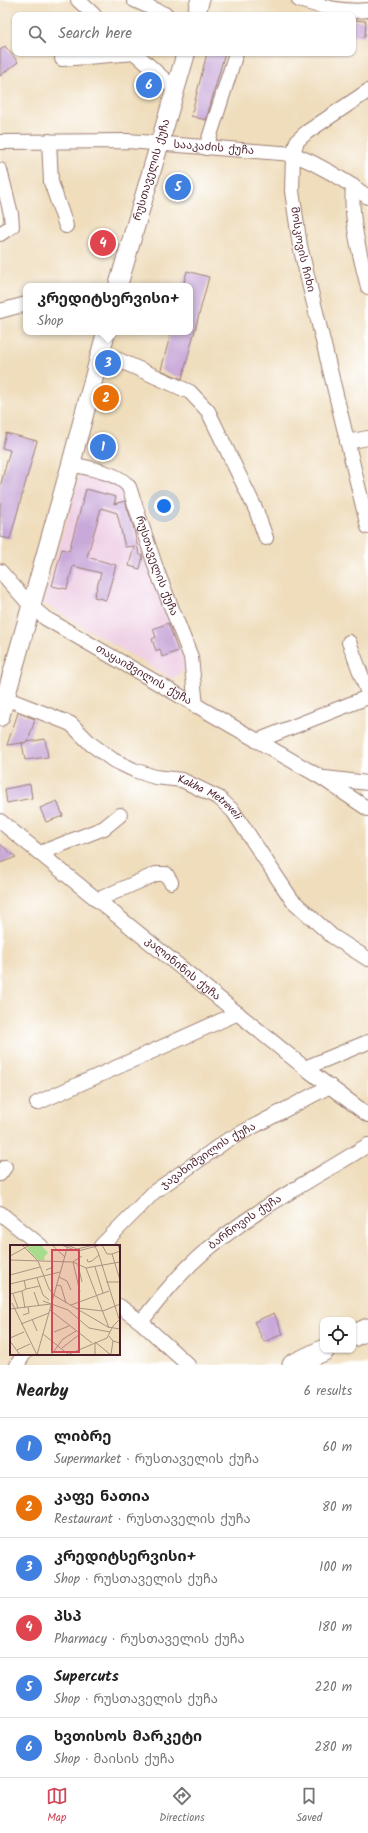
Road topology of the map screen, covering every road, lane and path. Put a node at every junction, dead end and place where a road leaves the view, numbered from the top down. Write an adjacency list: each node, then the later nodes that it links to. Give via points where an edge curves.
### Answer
1 (78, 0): 6 (street)
2 (134, 0): 7 (street)
3 (200, 0): 8 (main road)
4 (299, 0): 5 (street, via 356,12)
5 (368, 10)
6 (91, 12)
7 (160, 12)
8 (197, 12)
9 (98, 56): 13 (street)
10 (138, 56): 14 (street)
11 (185, 56): 14 (main road, რუსთაველის ქუჩა)
12 (235, 56): 19 (street)
13 (62, 59)
14 (176, 90): 18 (main road, რუსთაველის ქუჩა)
15 (368, 91): 20 (street, მოსკოვის ჩიხი, via 307,132 297,141)
16 (49, 141): 17 (street, სააკაძის ქუჩა); 18 (street, სააკაძის ქუჩა); 24 (street, via 51,182)
17 (0, 142)
18 (160, 143): 19 (street, სააკაძის ქუჩა); 26 (main road, რუსთაველის ქუჩა)
19 (206, 148): 20 (street, სააკაძის ქუჩა)
20 (293, 154): 22 (street, სააკაძის ქუჩა, via 314,162); 33 (street, მოსკოვის ჩიხი, via 292,191 300,246)
21 (0, 170): 25 (street, via 12,226)
22 (353, 186): 23 (street, სააკაძის ქუჩა); 27 (street, via 354,218)
23 (368, 197)
24 (66, 226)
25 (0, 234)
26 (119, 283)
27 (368, 287)
28 (23, 305): 29 (street)
29 (0, 312)
30 (105, 335): 31 (main road)
31 (101, 352): 34 (main road); 36 (street, via 190,392 208,411 256,510)
32 (368, 438): 33 (street)
33 (347, 442): 35 (street, მოსკოვის ჩიხი)
34 (71, 464): 38 (main road); 44 (street, რუსთაველის ქუჩა, via 115,476 125,481 129,487 191,657)
35 (368, 527)
36 (266, 538)
37 (0, 571): 38 (street, თაყაიშვილის ქუჩა)
38 (31, 606): 40 (main road); 44 (street, თაყაიშვილის ქუჩა, via 45,618)
39 (349, 642): 41 (street)
40 (5, 678): 42 (main road)
41 (368, 693)
42 (3, 697): 45 (main road); 55 (street, Kakha Metreveli, via 71,724 91,744 113,760 134,770 154,777 182,780 219,798 233,811 292,900 332,936)
43 (368, 697): 46 (street)
44 (196, 706): 46 (street, თაყაიშვილის ქუჩა)
45 (0, 717)
46 (257, 741): 47 (street, თაყაიშვილის ქუჩა)
47 (322, 778): 48 (street); 49 (street, თაყაიშვილის ქუჩა)
48 (368, 784)
49 (368, 809)
50 (120, 815): 52 (street, via 104,828)
51 (0, 821): 52 (street, კალინინის ქუჩა)
52 (40, 853): 54 (street, კალინინის ქუჩა)
53 (171, 882): 54 (street, via 166,874 156,874)
54 (97, 900): 56 (street, კალინინის ქუჩა)
55 (368, 959)
56 (238, 1013): 58 (street, კალინინის ქუჩა); 60 (street)
57 (368, 1042): 58 (street)
58 (305, 1068): 59 (street, კალინინის ქუჩა)
59 (330, 1086): 61 (street, კალინინის ქუჩა); 65 (street, ჯავახიშვილის ქუჩა, via 226,1141 154,1192)
60 (37, 1103)
61 (368, 1115)
62 (368, 1145): 67 (street, ბარნოვის ქუჩა, via 249,1218 202,1254 178,1277)
63 (0, 1213): 64 (street)
64 (40, 1245)
65 (102, 1245)
66 (120, 1307): 67 (street)
67 (141, 1322): 73 (street)
68 (368, 1328): 69 (highway)
69 (356, 1334)
70 (320, 1352): 74 (highway)
71 (23, 1355): 72 (street)
72 (17, 1365)
73 (188, 1365)
74 (293, 1365)

